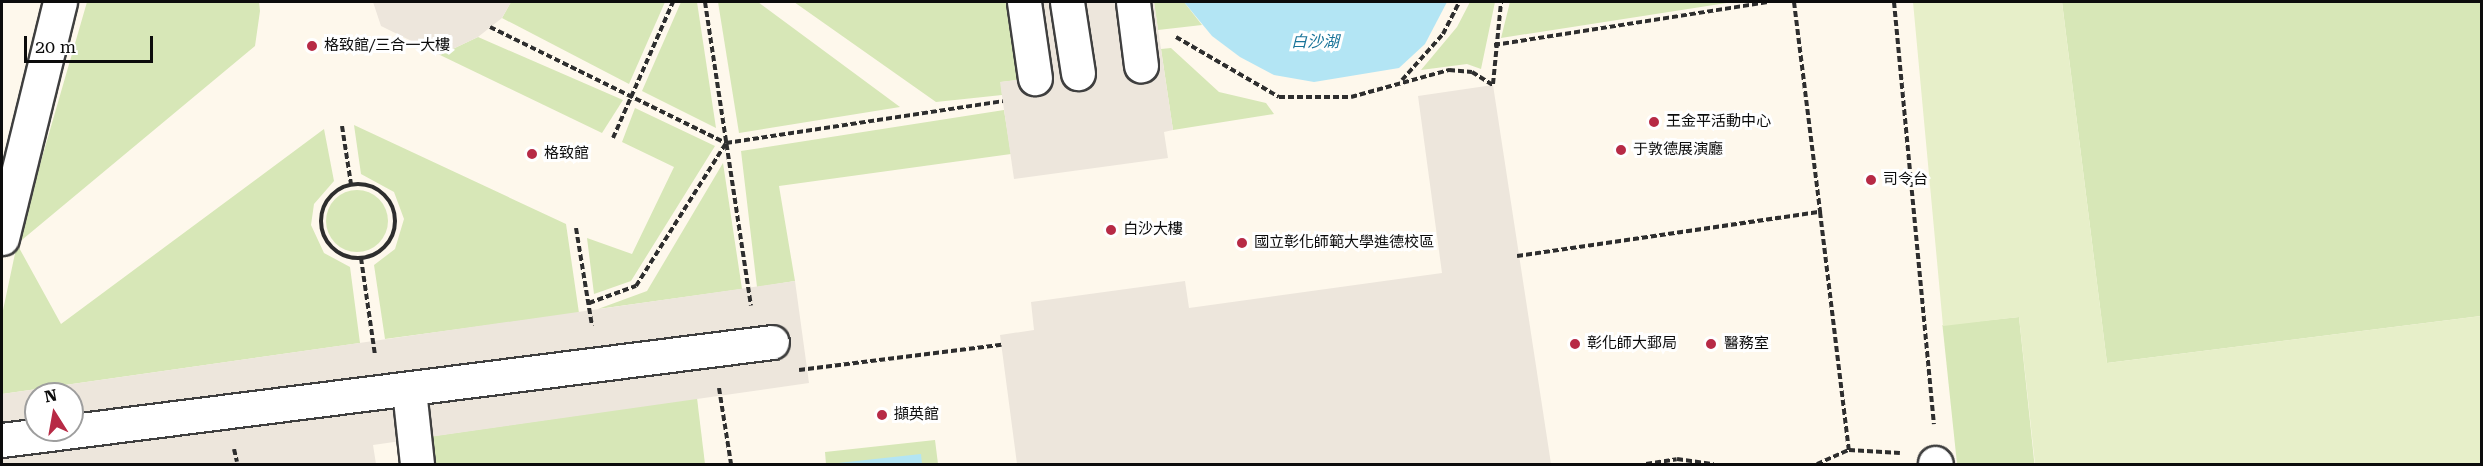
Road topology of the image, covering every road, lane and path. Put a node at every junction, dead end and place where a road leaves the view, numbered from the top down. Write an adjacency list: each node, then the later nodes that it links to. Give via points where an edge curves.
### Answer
1 (60, 2): 27 (street)
2 (673, 2): 19 (path)
3 (705, 2): 23 (path)
4 (1024, 2): 17 (street)
5 (1067, 2): 6 (street, via 1088,72)
6 (1088, 2)
7 (1133, 2): 16 (street)
8 (1459, 2): 18 (path, via 1443,34)
9 (1501, 2): 15 (path)
10 (1768, 2): 15 (path)
11 (1794, 2): 25 (path)
12 (1894, 2): 38 (path)
13 (490, 27): 19 (path)
14 (1167, 38): 18 (path, via 1183,39 1238,78 1279,97 1351,97)
15 (1494, 45): 18 (path, via 1493,85 1472,72 1449,70)
16 (1141, 65)
17 (1035, 78)
18 (1399, 83)
19 (632, 94): 22 (path); 23 (path)
20 (1003, 101): 23 (path)
21 (342, 126): 24 (path)
22 (613, 138)
23 (726, 142): 30 (path, via 636,286); 31 (path)
24 (351, 184): 29 (path, via 329,196 321,220 328,243); 29 (path, via 385,194 395,216 391,239)
25 (1820, 212): 28 (path); 37 (path)
26 (576, 228): 30 (path)
27 (2, 238)
28 (1517, 256)
29 (361, 258): 35 (path)
30 (589, 303): 34 (path)
31 (764, 344): 32 (path, via 776,374); 33 (street)
32 (1001, 345)
33 (713, 350): 34 (street); 40 (path)
34 (598, 365): 35 (street)
35 (394, 392): 36 (street); 39 (street)
36 (2, 440)
37 (1849, 450): 38 (path, via 1887,449); 43 (path)
38 (1936, 464)
39 (417, 465)
40 (731, 465)
41 (1646, 465): 42 (path, via 1677,459)
42 (1714, 465)
43 (1817, 465)

